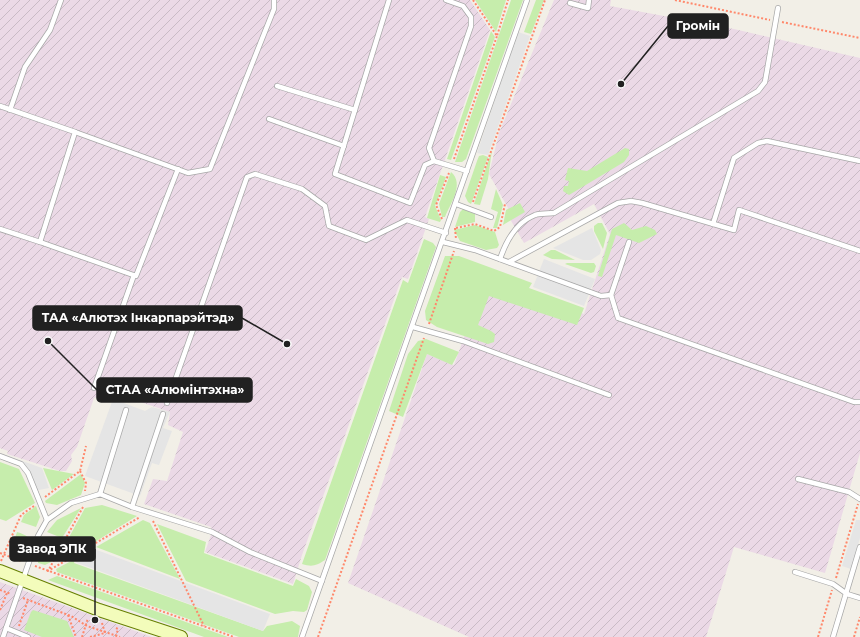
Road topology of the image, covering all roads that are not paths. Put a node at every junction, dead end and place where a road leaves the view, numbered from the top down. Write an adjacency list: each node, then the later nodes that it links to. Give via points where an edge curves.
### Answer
1 (61, 0): 11 (lane, via 50,30 25,68)
2 (274, 0): 18 (lane, via 274,9 210,169 188,173)
3 (389, 0): 12 (lane)
4 (446, 0): 16 (lane, via 463,6 471,17 471,26 429,148)
5 (528, 0): 19 (lane)
6 (589, 0): 7 (lane, via 588,8)
7 (570, 3)
8 (778, 8): 29 (lane, via 765,82 758,91 554,213 536,215 523,223 506,242)
9 (277, 86): 12 (lane)
10 (0, 106): 11 (lane)
11 (10, 110): 14 (lane)
12 (356, 110): 15 (lane)
13 (269, 118): 15 (lane)
14 (75, 132): 18 (lane); 25 (lane)
15 (344, 146): 16 (lane, via 335,174 410,203 425,165)
16 (434, 161): 19 (lane)
17 (860, 161): 22 (lane, via 766,141 758,142 734,158)
18 (178, 169): 31 (lane, via 136,276)
19 (467, 171): 20 (lane)
20 (456, 204): 21 (lane); 24 (lane)
21 (491, 217)
22 (713, 224): 28 (lane, via 734,230 739,210); 30 (lane, via 642,203 618,203)
23 (0, 229): 25 (lane)
24 (446, 233): 26 (lane); 37 (lane, via 407,220 366,240 329,226 325,206 302,189 255,174 247,177)
25 (40, 242): 31 (lane)
26 (443, 242): 29 (lane); 33 (lane)
27 (629, 242): 32 (lane)
28 (860, 252)
29 (500, 259): 30 (lane)
30 (509, 262): 32 (lane, via 601,296)
31 (134, 275): 34 (lane)
32 (611, 295): 36 (lane, via 618,318)
33 (413, 327): 35 (lane, via 463,341); 50 (lane)
34 (94, 388)
35 (609, 395)
36 (860, 402)
37 (167, 403)
38 (126, 410): 42 (lane)
39 (163, 414): 44 (lane)
40 (0, 456): 45 (lane, via 21,464 28,474)
41 (798, 479): 43 (lane, via 849,492)
42 (100, 494): 44 (lane); 45 (lane, via 71,503)
43 (860, 499)
44 (132, 507): 50 (lane, via 212,532 250,552)
45 (46, 520): 49 (lane)
46 (860, 547): 51 (lane)
47 (0, 571): 49 (main road)
48 (795, 572): 51 (lane, via 833,584)
49 (23, 580): 53 (lane); 56 (main road, via 99,610)
50 (322, 581): 57 (lane)
51 (847, 594): 52 (lane); 58 (lane)
52 (860, 598)
53 (6, 628): 54 (lane); 55 (lane)
54 (3, 637)
55 (28, 637)
56 (181, 637)
57 (302, 637)
58 (833, 637)

